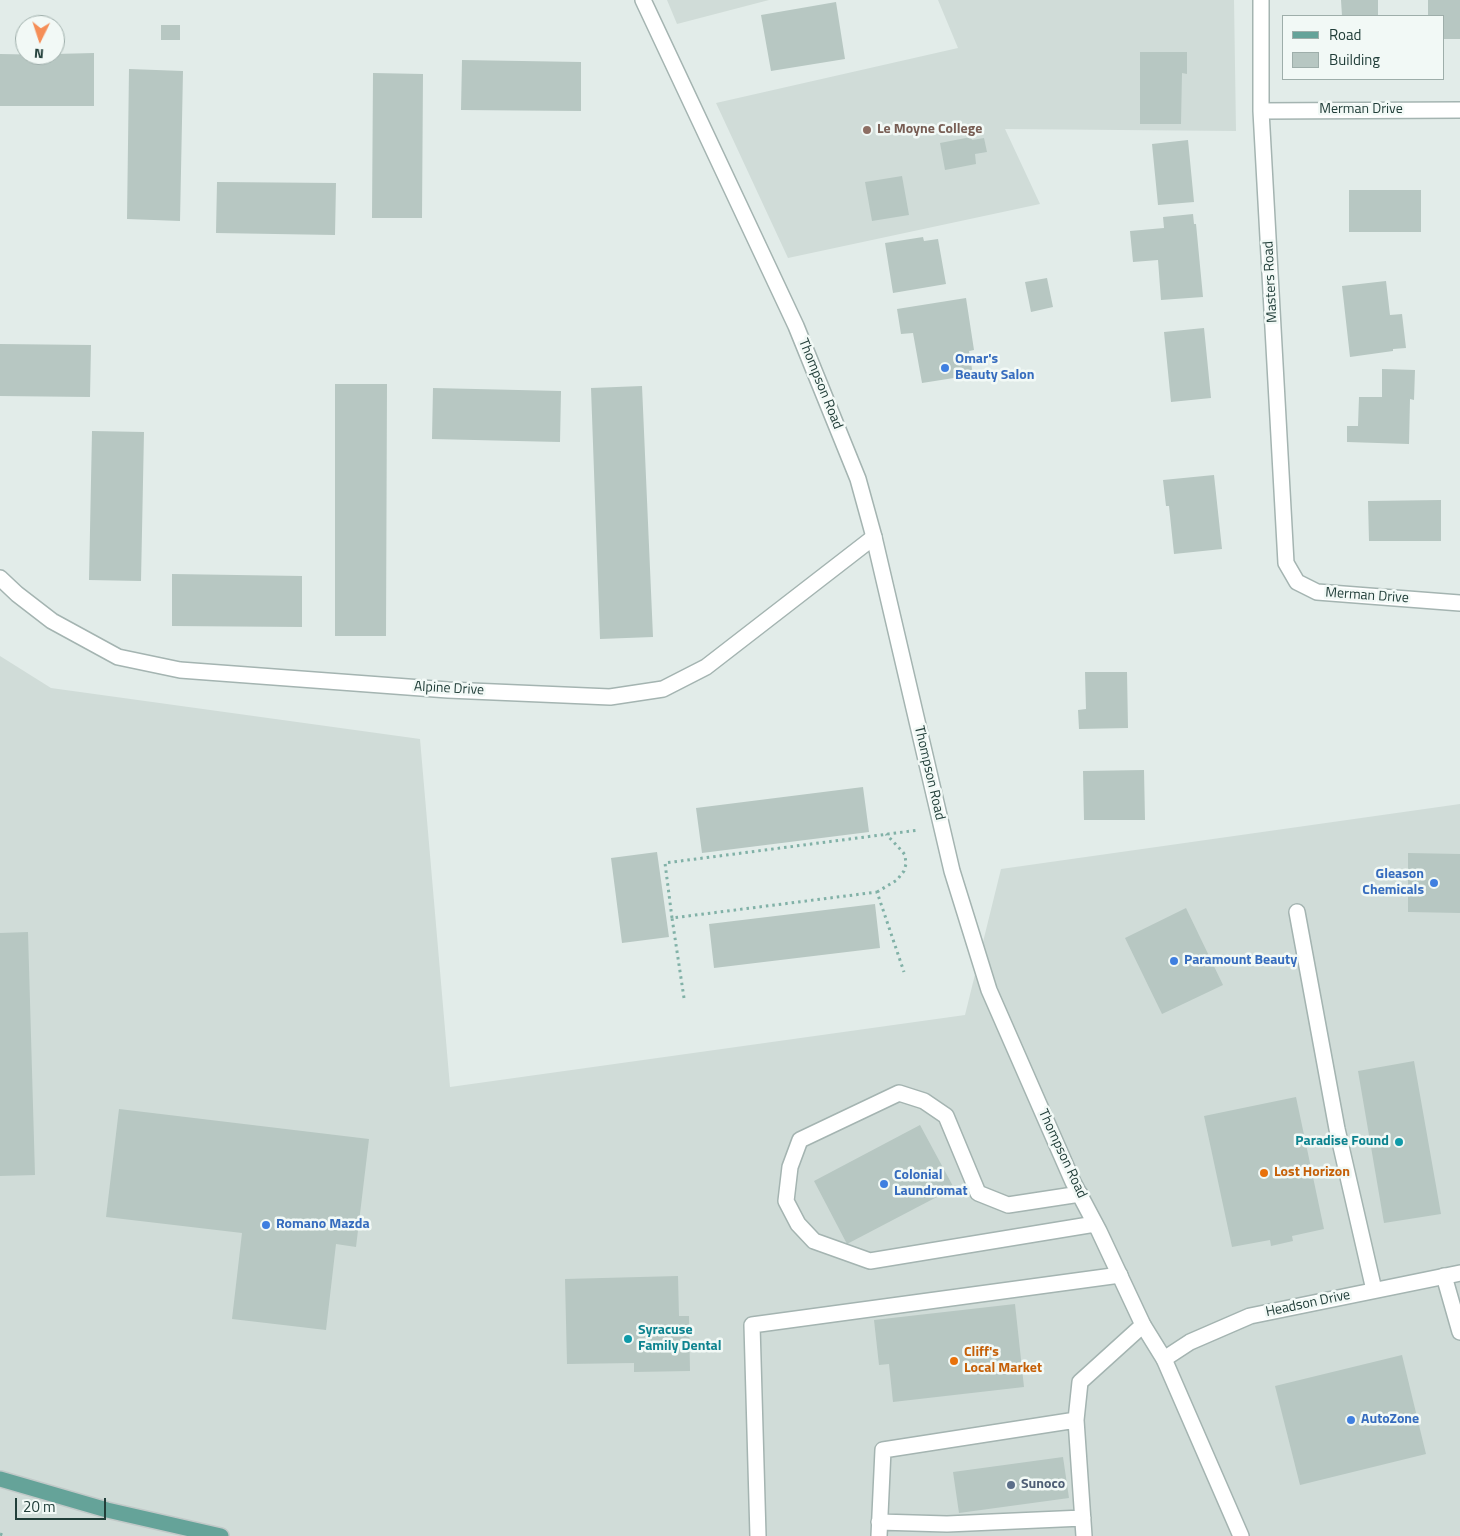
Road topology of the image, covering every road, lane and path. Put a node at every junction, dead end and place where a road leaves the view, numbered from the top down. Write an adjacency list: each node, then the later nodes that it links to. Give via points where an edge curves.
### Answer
1 (643, 0): 5 (street, Thompson Road, via 796,326 858,479)
2 (1261, 0): 4 (street, Masters Road)
3 (1460, 110): 4 (street, Merman Drive)
4 (1261, 111): 6 (street, Masters Road)
5 (874, 537): 7 (street, Alpine Drive, via 706,667 662,688 610,697 448,690 180,670 118,657 52,621); 9 (street, Thompson Road)
6 (1286, 563): 8 (street, Merman Drive, via 1297,582 1317,592)
7 (0, 578)
8 (1460, 603)
9 (942, 827): 10 (path); 16 (street, Thompson Road, via 952,872 989,990)
10 (886, 834): 11 (path, via 905,855 906,864 897,880); 13 (path, via 665,863)
11 (876, 892): 13 (path); 14 (path)
12 (1297, 912): 21 (street, via 1337,1129)
13 (672, 918): 15 (path)
14 (904, 972)
15 (684, 998)
16 (1080, 1194): 17 (street, Thompson Road); 17 (street, via 1008,1205 978,1193 946,1116 924,1101 898,1093 800,1140 790,1167 786,1202 798,1224 814,1241 870,1260)
17 (1095, 1224): 19 (street, Thompson Road)
18 (1460, 1272): 20 (street, Headson Drive)
19 (1120, 1275): 22 (street, Thompson Road); 32 (street, via 752,1325)
20 (1444, 1276): 21 (street, Headson Drive); 23 (street)
21 (1374, 1290): 24 (street, Headson Drive, via 1250,1316 1190,1342)
22 (1143, 1325): 24 (street, Thompson Road); 25 (street, via 1080,1382)
23 (1460, 1332)
24 (1164, 1359): 34 (street, Thompson Road)
25 (1076, 1420): 27 (street); 28 (street, via 883,1450)
26 (0, 1479): 31 (main road, via 108,1510)
27 (1083, 1518): 28 (street); 33 (street)
28 (879, 1529)
29 (0, 1534): 30 (path)
30 (5, 1536)
31 (221, 1536)
32 (758, 1536)
33 (1084, 1536)
34 (1241, 1536)

